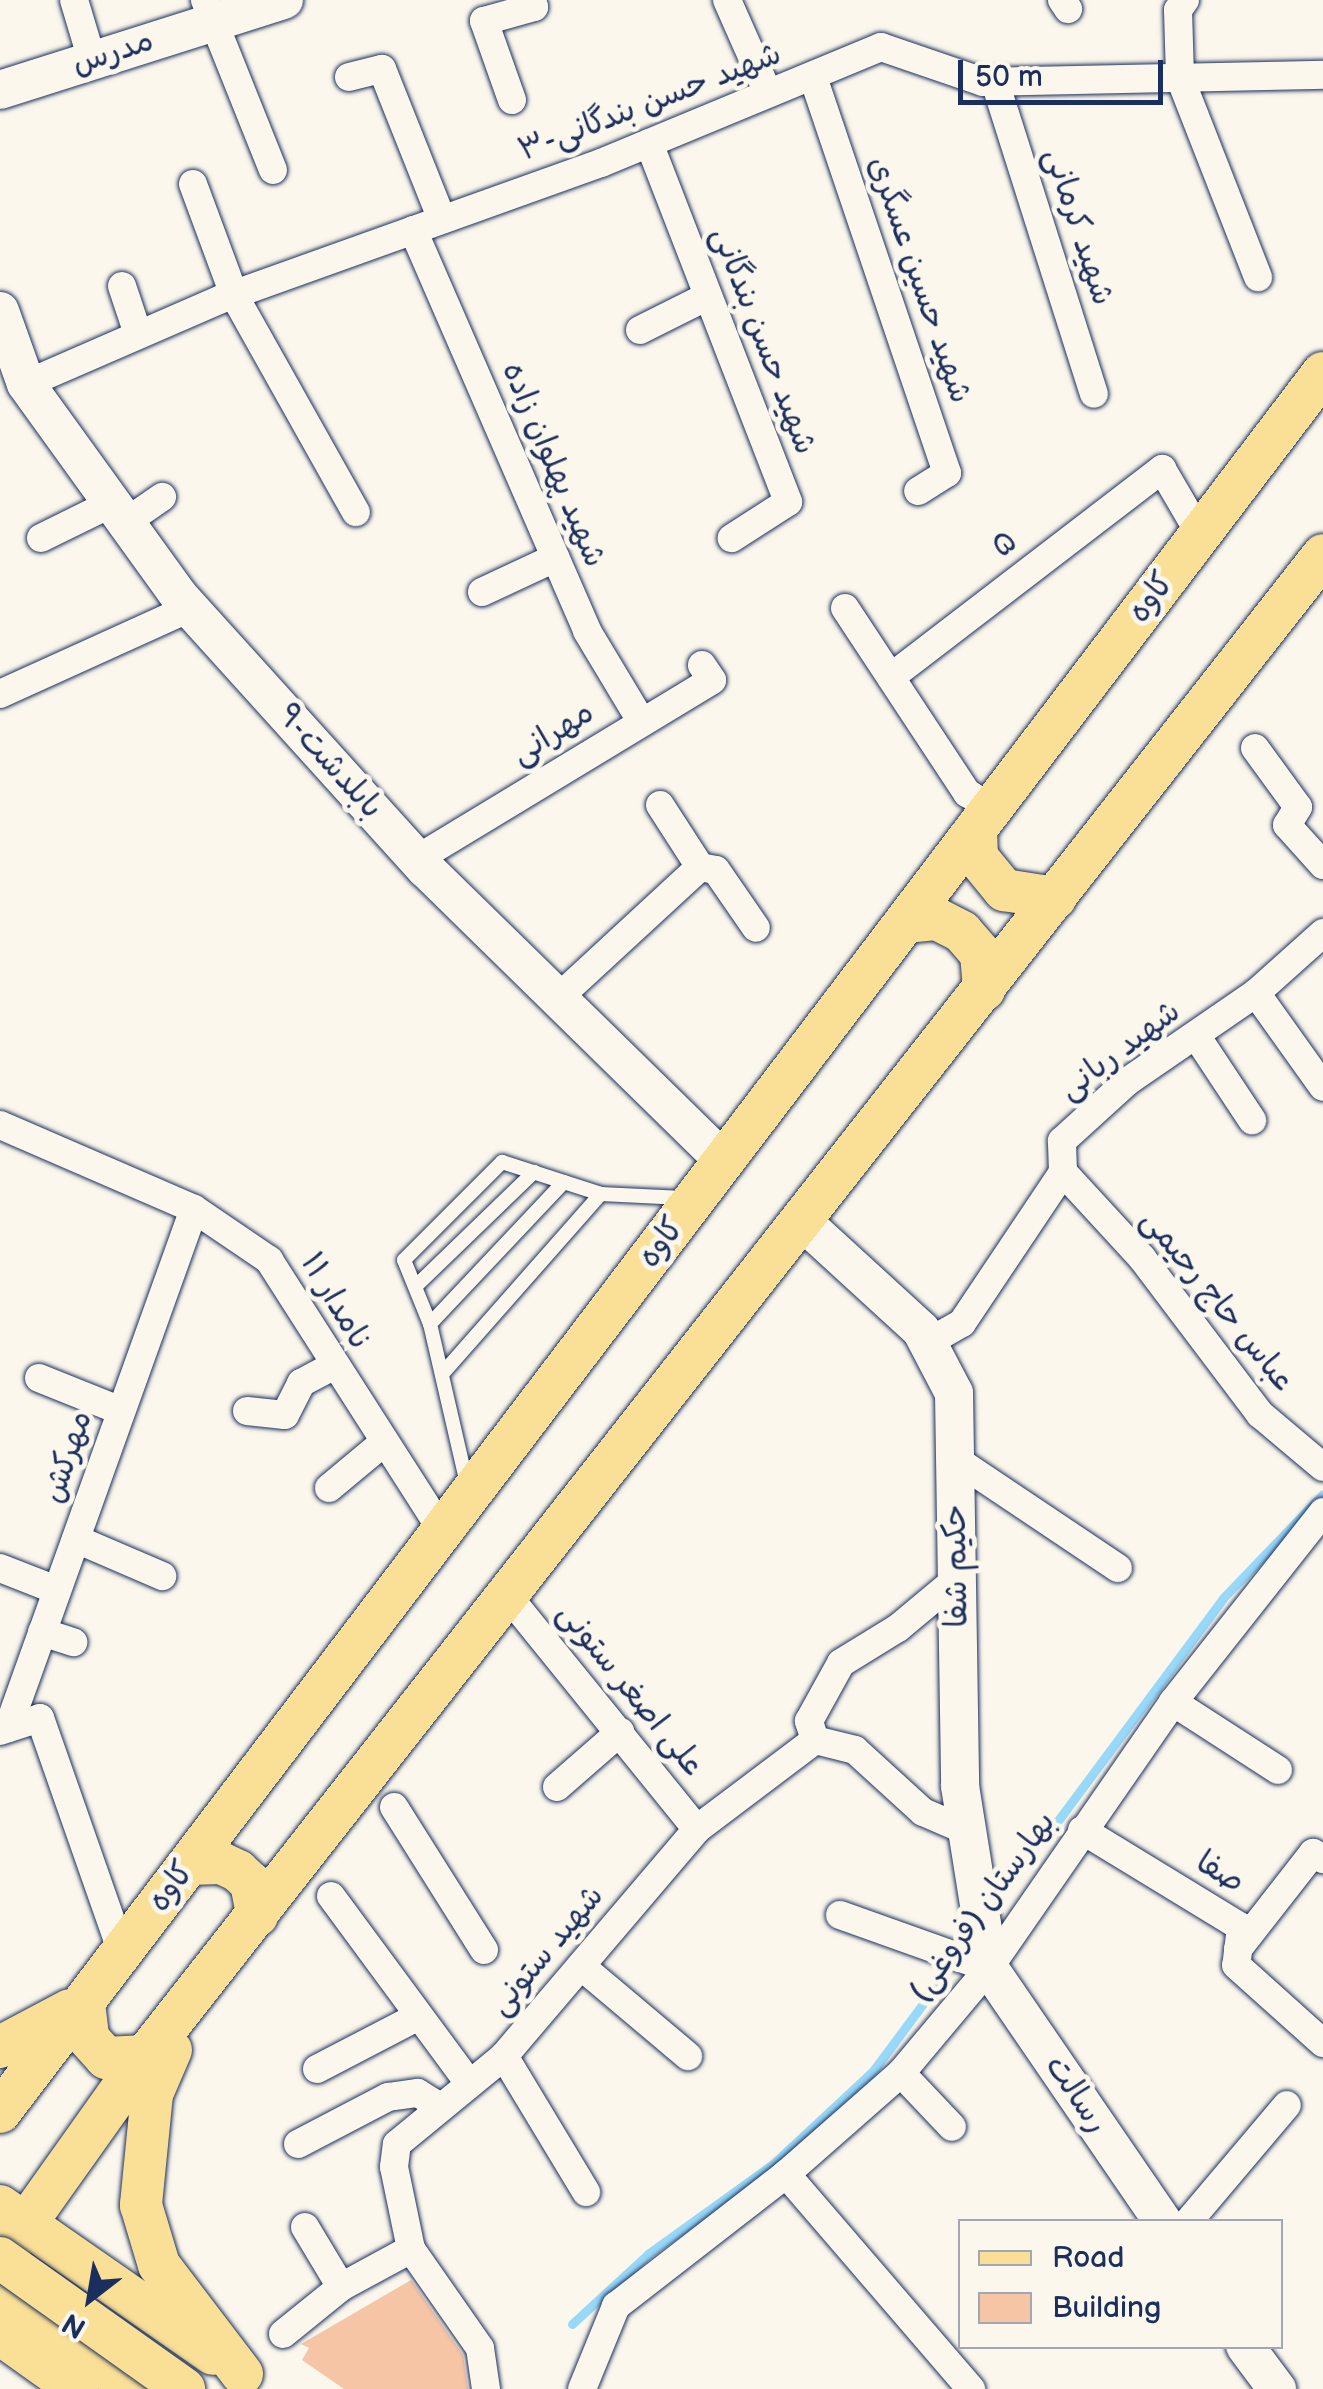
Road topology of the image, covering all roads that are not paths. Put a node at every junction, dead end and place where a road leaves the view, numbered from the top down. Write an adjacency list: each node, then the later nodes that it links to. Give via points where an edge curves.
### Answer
1 (74, 0): 7 (street)
2 (284, 0): 6 (street, مدرس)
3 (532, 0): 15 (street, via 534,7 484,21)
4 (727, 0): 14 (street)
5 (1185, 0): 11 (street, via 1178,10)
6 (210, 10): 7 (street, مدرس); 17 (street)
7 (92, 60): 13 (street, مدرس)
8 (1323, 74): 11 (street, ۳-شهید حسن بندگانی)
9 (349, 76): 19 (street, via 382,69)
10 (814, 77): 12 (street, ۳-شهید حسن بندگانی, via 881,47); 14 (street, ۳-شهید حسن بندگانی); 31 (street, شهید حسین عسگری, via 946,473)
11 (1180, 78): 12 (street, ۳-شهید حسن بندگانی); 21 (street)
12 (994, 82): 30 (street, شهید کرمانی)
13 (0, 90)
14 (768, 93): 16 (street, ۳-شهید حسن بندگانی)
15 (512, 100)
16 (649, 143): 19 (street, ۳-شهید حسن بندگانی); 24 (street, شهید حسن بندگانی)
17 (274, 170)
18 (192, 184): 23 (street)
19 (442, 220): 20 (street, ۳-شهید حسن بندگانی)
20 (413, 230): 23 (street, ۳-شهید حسن بندگانی); 39 (street, شهید پهلوان زاده)
21 (1258, 277)
22 (122, 286): 27 (street)
23 (234, 294): 27 (street, ۳-شهید حسن بندگانی); 33 (street)
24 (708, 296): 26 (street); 37 (street, شهید حسن بندگانی, via 788,502)
25 (0, 311): 29 (street, ۹-بابلدشت)
26 (640, 330)
27 (138, 334): 29 (street, ۳-شهید حسن بندگانی)
28 (1323, 373): 35 (main road, کاوه)
29 (26, 384): 34 (street, ۹-بابلدشت)
30 (1094, 394)
31 (918, 490)
32 (162, 496): 34 (street)
33 (356, 512)
34 (119, 513): 36 (street); 41 (street, ۹-بابلدشت)
35 (1200, 534): 44 (street, ۵, via 1162,469); 49 (main road, کاوه)
36 (41, 538)
37 (732, 538)
38 (1323, 555): 53 (main road)
39 (555, 558): 40 (street); 46 (street, شهید پهلوان زاده, via 587,631)
40 (482, 592)
41 (190, 608): 45 (street); 50 (street, ۹-بابلدشت)
42 (845, 608): 44 (street)
43 (702, 665): 46 (street, مهرانی, via 712,680)
44 (891, 678): 49 (street, via 939,725)
45 (0, 694)
46 (641, 721): 50 (street, مهرانی)
47 (1255, 748): 51 (street, via 1298,807 1288,825)
48 (660, 805): 52 (street)
49 (984, 818): 53 (main road, via 977,856 1004,890); 54 (main road, کاوه)
50 (417, 859): 59 (street, ۹-بابلدشت)
51 (1323, 865)
52 (700, 866): 55 (street, via 716,870); 59 (street)
53 (1055, 898): 57 (main road)
54 (906, 922): 57 (main road, via 937,919 962,932 981,954); 64 (main road, کاوه)
55 (756, 928)
56 (1323, 933): 58 (street, شهید ربانی)
57 (984, 990): 71 (main road)
58 (1256, 993): 60 (street, شهید ربانی); 61 (street)
59 (558, 998): 64 (street, ۹-بابلدشت)
60 (1197, 1037): 62 (street); 66 (street, شهید ربانی, via 1128,1081 1062,1140)
61 (1323, 1087)
62 (1252, 1120)
63 (2, 1131): 70 (street, ۱۱ نامدار)
64 (724, 1161): 69 (main road, کاوه)
65 (534, 1172): 67 (lane); 72 (lane); 72 (lane, via 502,1162 404,1260)
66 (1063, 1172): 74 (street, شهید ربانی, via 962,1323); 82 (street, عباس حاج رحیمی, via 1142,1258 1260,1414)
67 (564, 1182): 68 (lane); 73 (lane)
68 (601, 1194): 69 (lane, via 666,1202); 76 (lane)
69 (698, 1195): 84 (main road, کاوه)
70 (194, 1209): 75 (street, ۱۱ نامدار, via 269,1260); 78 (street, مهرکش)
71 (803, 1222): 74 (street, حکیم شفا); 94 (main road)
72 (417, 1285): 73 (lane)
73 (430, 1324): 76 (lane)
74 (927, 1342): 81 (street, حکیم شفا, via 954,1393)
75 (333, 1366): 79 (street, via 301,1383 285,1414); 80 (street, ۱۱ نامدار)
76 (443, 1373): 84 (lane, via 454,1446)
77 (39, 1378): 78 (street)
78 (121, 1410): 87 (street, مهرکش)
79 (247, 1411)
80 (383, 1443): 83 (street); 86 (street, ۱۱ نامدار)
81 (955, 1460): 90 (street); 92 (street, حکیم شفا)
82 (1323, 1467)
83 (329, 1488)
84 (471, 1494): 86 (main road, کاوه)
85 (1323, 1512): 88 (street, بهارستان (فروغی))
86 (442, 1531): 108 (main road, کاوه)
87 (76, 1539): 91 (street); 93 (street, مهرکش)
88 (1310, 1544): 97 (street, بهارستان (فروغی))
89 (0, 1568): 93 (street)
90 (1118, 1568)
91 (162, 1576)
92 (958, 1578): 100 (street, via 898,1628 841,1662 809,1721); 105 (street, حکیم شفا)
93 (56, 1590): 95 (street, مهرکش)
94 (508, 1596): 99 (street, علی اصغر ستونی); 110 (main road)
95 (42, 1632): 96 (street); 98 (street, مهرکش)
96 (73, 1642)
97 (1173, 1702): 101 (street); 106 (street, بهارستان (فروغی))
98 (4, 1729): 114 (street, via 40,1718)
99 (620, 1732): 102 (street); 104 (street, علی اصغر ستونی)
100 (815, 1740): 104 (street, شهید ستونی); 105 (street, via 855,1750 924,1812)
101 (1278, 1770)
102 (557, 1787)
103 (394, 1807): 113 (street)
104 (696, 1829): 115 (street, شهید ستونی)
105 (965, 1830): 116 (street, حکیم شفا)
106 (1082, 1830): 112 (street, صفا, via 1241,1927); 116 (street, بهارستان (فروغی))
107 (1323, 1859): 112 (street, via 1313,1853)
108 (190, 1864): 110 (main road, via 221,1863 238,1871 250,1883); 114 (main road, کاوه)
109 (331, 1896): 119 (street)
110 (257, 1915): 117 (main road)
111 (840, 1915): 116 (street)
112 (1238, 1949): 120 (street, صفا, via 1236,1964)
113 (484, 1950)
114 (122, 1952): 118 (main road, کاوه)
115 (581, 1966): 123 (street, شهید ستونی); 124 (street)
116 (990, 1968): 126 (street, بهارستان (فروغی)); 135 (street, رسالت)
117 (196, 1992): 122 (main road); 145 (main road, via 152,2094 141,2205 159,2265)
118 (84, 2002): 121 (main road); 122 (main road, via 88,2038 106,2058); 130 (main road, کاوه)
119 (418, 2017): 125 (street); 127 (street)
120 (1323, 2043)
121 (0, 2047)
122 (145, 2056): 138 (main road)
123 (504, 2056): 127 (street, شهید ستونی); 134 (street)
124 (688, 2056)
125 (317, 2068)
126 (901, 2073): 131 (street); 133 (street, بهارستان (فروغی))
127 (468, 2082): 128 (street, شهید ستونی)
128 (439, 2106): 132 (street, via 418,2093 388,2097); 139 (street, شهید ستونی, via 397,2144 394,2167)
129 (1288, 2106): 136 (street)
130 (0, 2112)
131 (952, 2127)
132 (298, 2144)
133 (786, 2174): 150 (street, بهارستان (فروغی), via 616,2306); 151 (street)
134 (586, 2192)
135 (1161, 2219)
136 (1191, 2219)
137 (305, 2227): 140 (street)
138 (7, 2237): 145 (main road); 148 (main road, bridge)
139 (411, 2248): 140 (street); 149 (street, شهید ستونی, via 480,2348)
140 (341, 2288): 143 (street)
141 (0, 2294): 147 (main road)
142 (0, 2334): 146 (main road)
143 (283, 2334)
144 (1247, 2349): 152 (street)
145 (252, 2382)
146 (77, 2389)
147 (135, 2389)
148 (184, 2389)
149 (486, 2389)
150 (582, 2389)
151 (972, 2389)
152 (1277, 2389)

